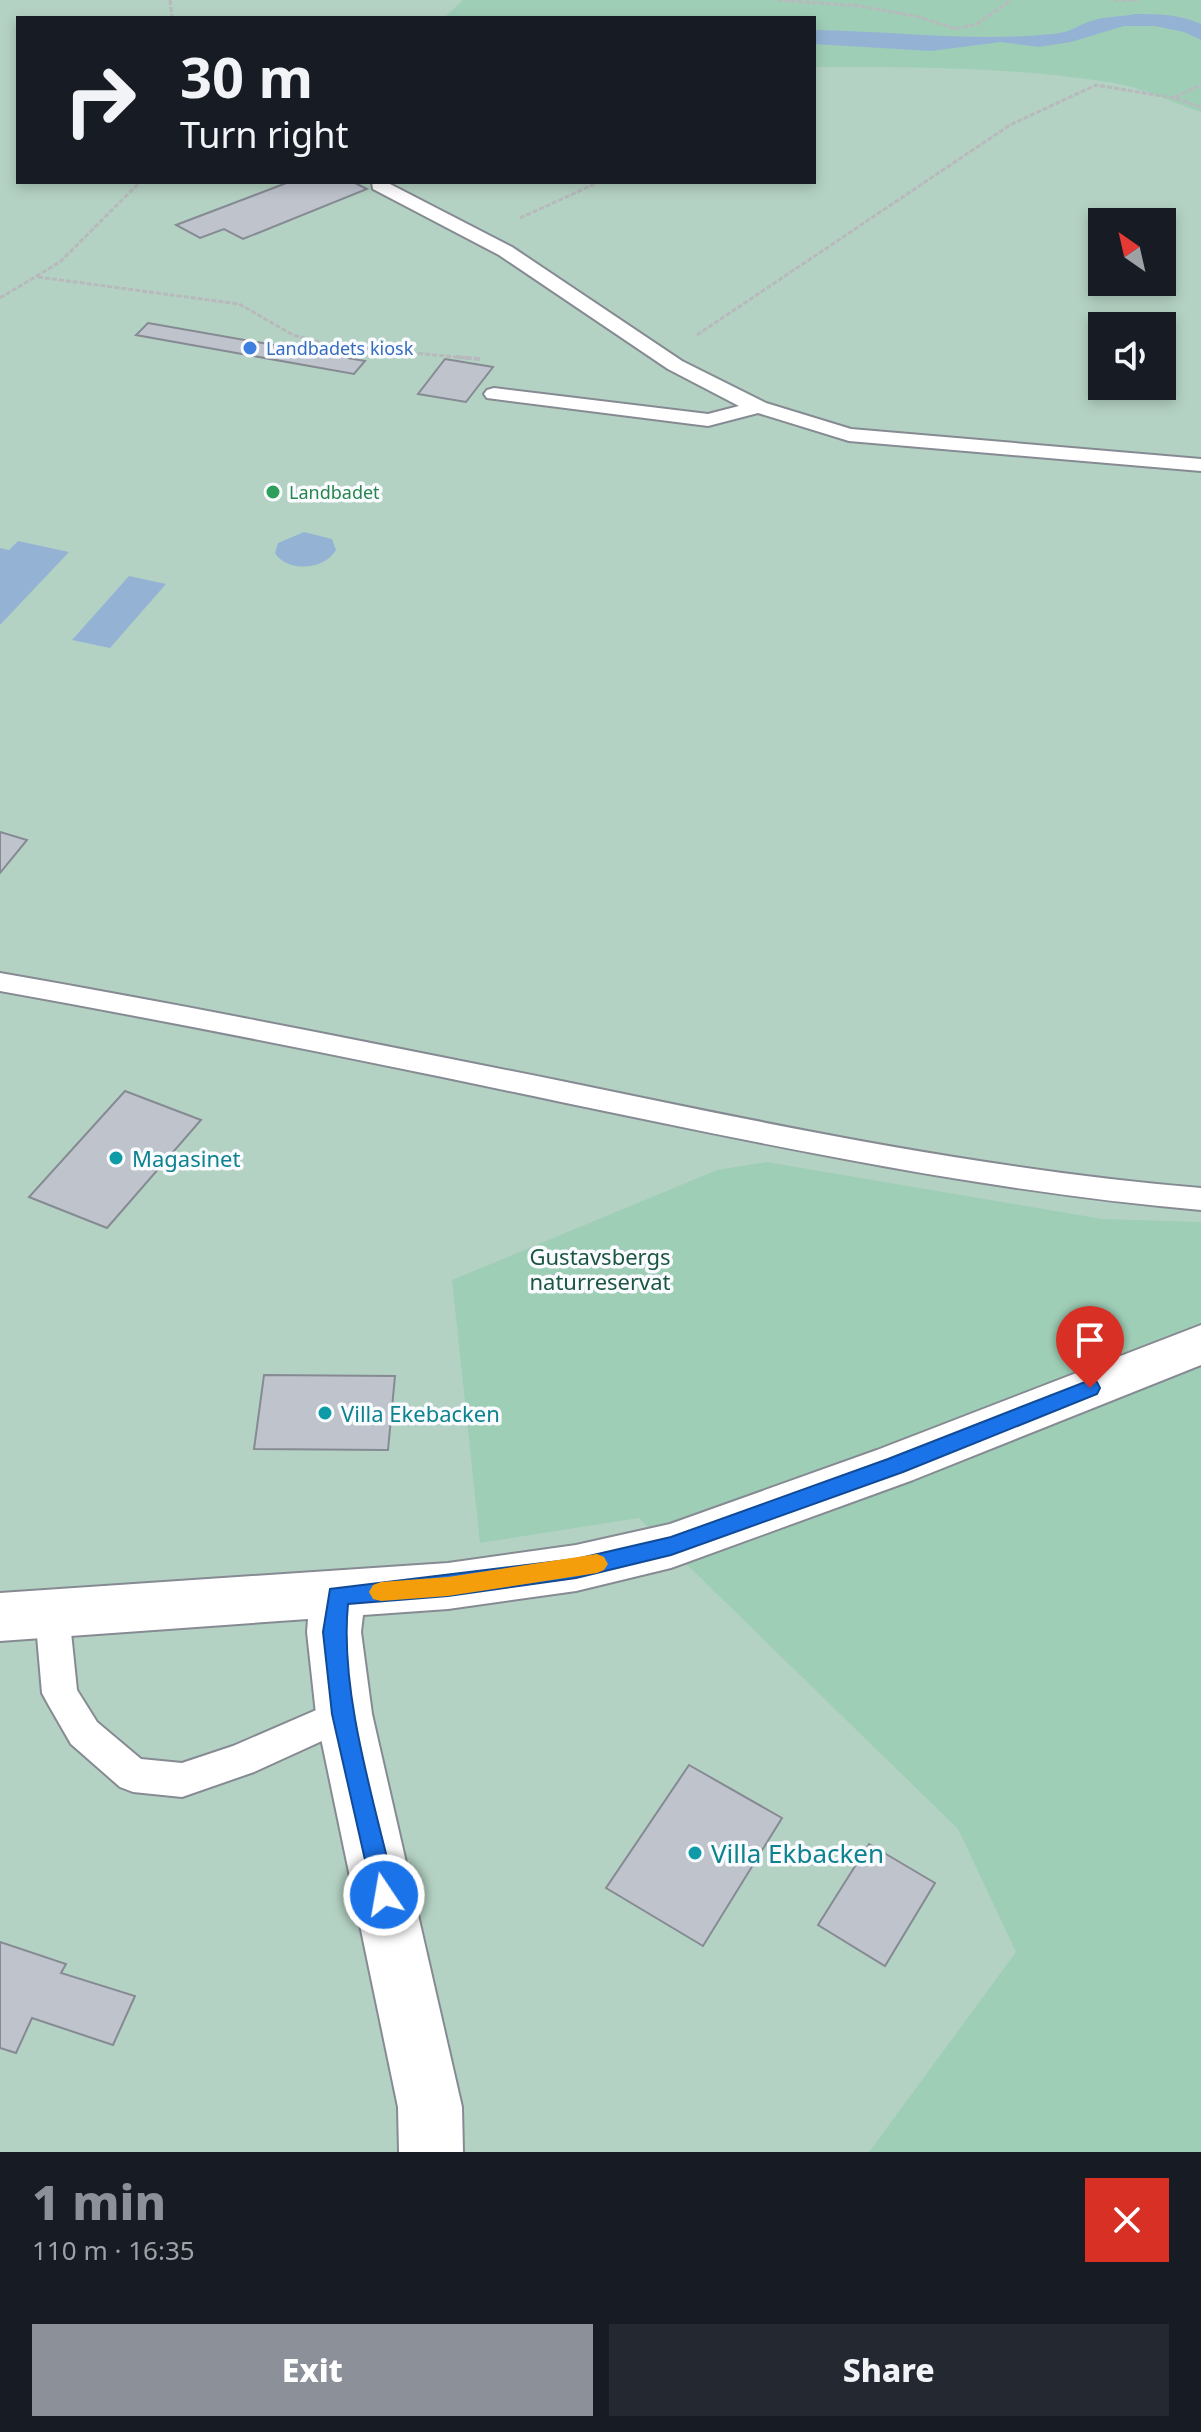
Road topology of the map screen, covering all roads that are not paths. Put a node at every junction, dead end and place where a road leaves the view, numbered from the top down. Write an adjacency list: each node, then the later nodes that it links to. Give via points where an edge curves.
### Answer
1 (379, 185): 3 (lane, via 543,274 663,357)
2 (494, 394): 3 (lane, via 708,420)
3 (759, 407): 4 (lane, via 849,435)
4 (1201, 465)
5 (0, 982): 6 (lane, via 173,1012 946,1170 1111,1193)
6 (1201, 1199)
7 (1201, 1344): 8 (street, via 895,1465 671,1546 576,1568)
8 (338, 1595): 9 (street); 11 (street, via 334,1632)
9 (52, 1613): 10 (street); 11 (lane, via 60,1693 84,1733 133,1775 182,1780)
10 (0, 1617)
11 (344, 1714): 12 (street, via 430,2107)
12 (431, 2152)

